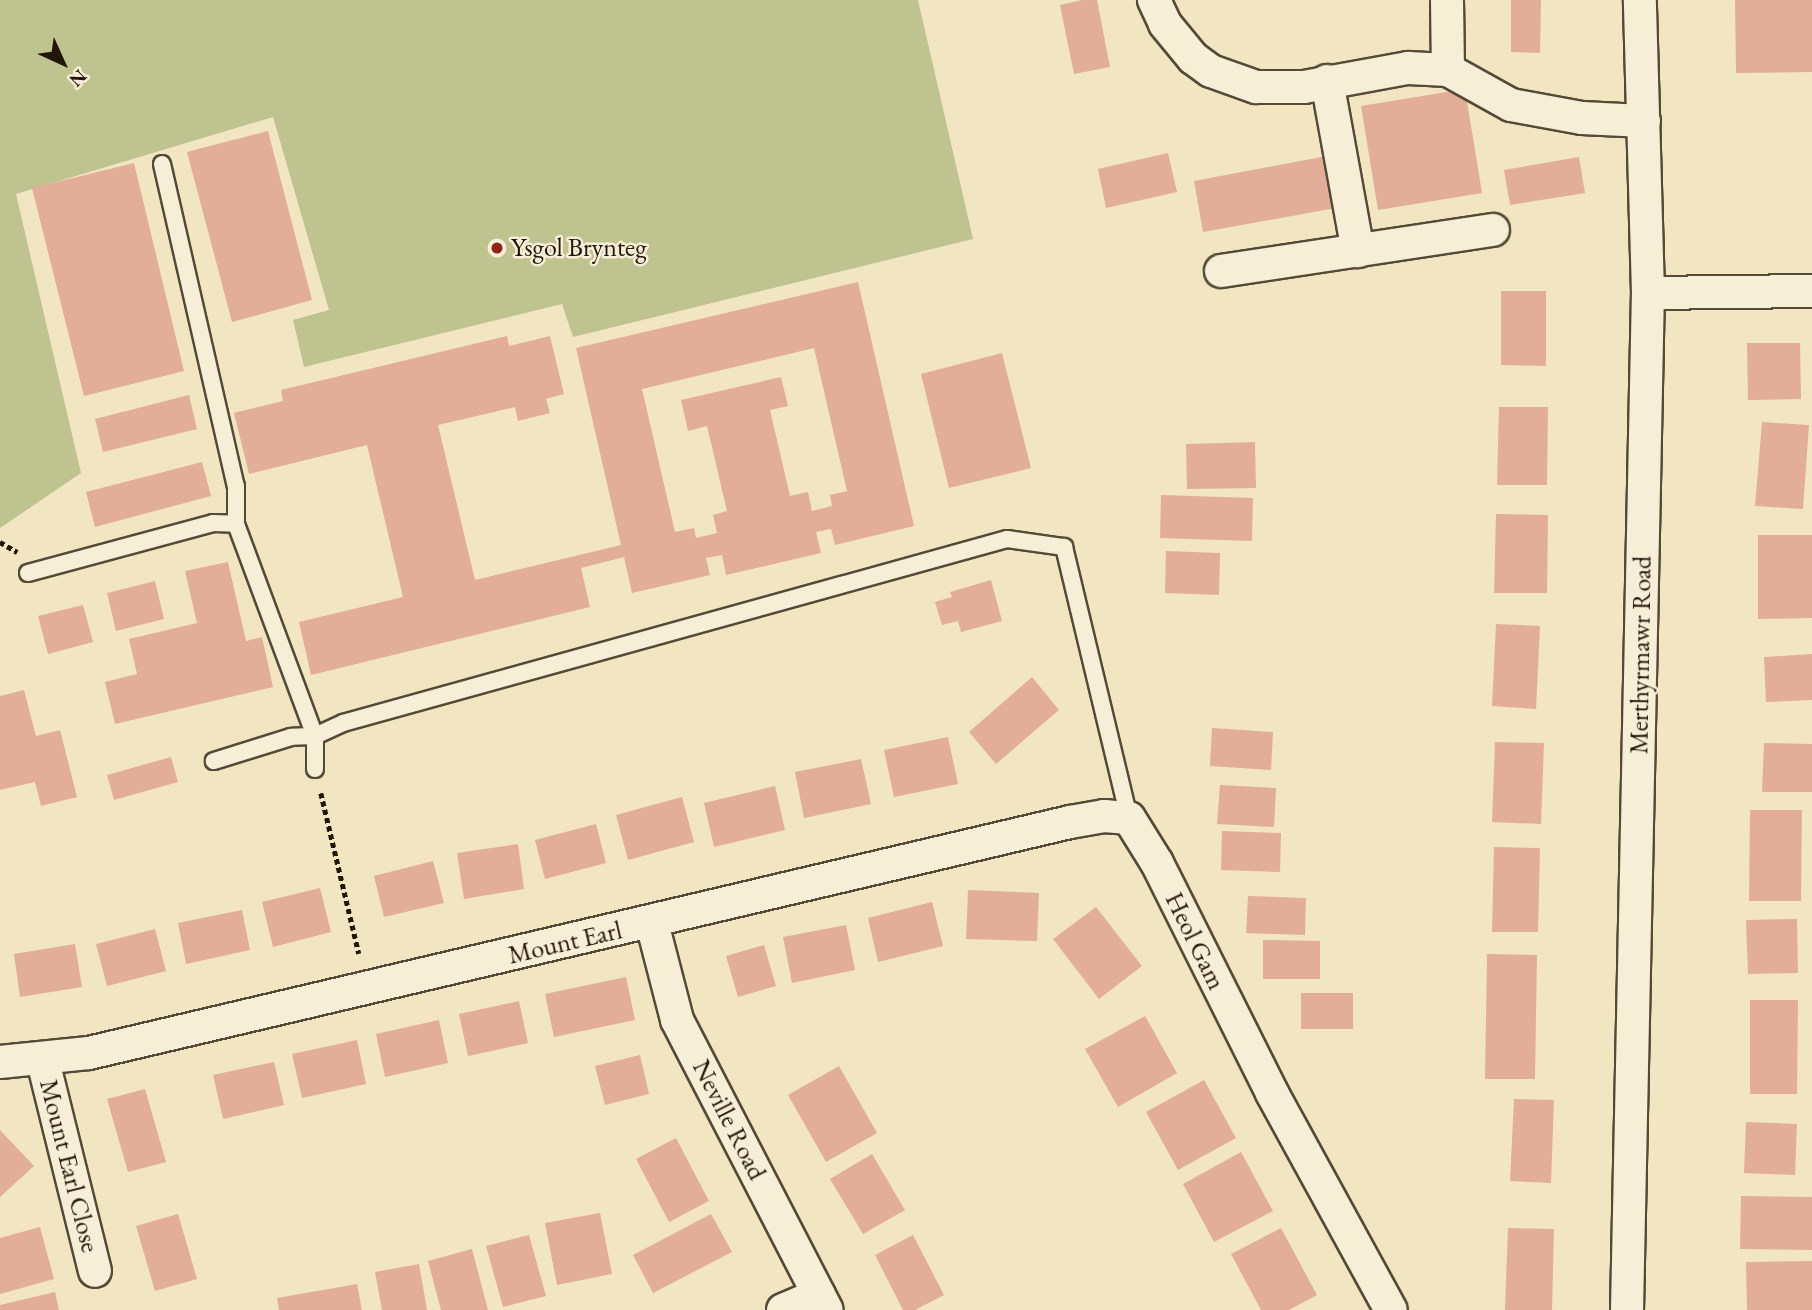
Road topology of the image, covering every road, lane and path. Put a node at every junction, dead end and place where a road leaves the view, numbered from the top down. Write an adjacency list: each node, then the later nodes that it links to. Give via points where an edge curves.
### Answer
1 (1154, 0): 5 (street, via 1178,42 1211,71 1233,81 1280,89)
2 (1447, 0): 4 (street)
3 (1640, 0): 6 (street, Merthyrmawr Road)
4 (1448, 70): 5 (street, via 1408,68); 6 (street, via 1511,105 1582,118)
5 (1327, 81): 9 (street)
6 (1644, 121): 12 (street, Merthyrmawr Road)
7 (162, 164): 13 (lane, via 236,486)
8 (1493, 230): 9 (street)
9 (1358, 251): 10 (street)
10 (1221, 271)
11 (1812, 291): 12 (street)
12 (1648, 293): 27 (street, Merthyrmawr Road)
13 (236, 524): 14 (lane, via 213,523); 15 (lane)
14 (28, 573)
15 (315, 736): 16 (lane, via 291,737); 17 (lane); 18 (lane, Heol Gam, via 343,723 1007,539 1064,547)
16 (214, 761)
17 (315, 769): 20 (path)
18 (1129, 818): 19 (street, Mount Earl, via 1070,822); 26 (street, Heol Gam)
19 (652, 923): 20 (street, Mount Earl); 24 (street, Neville Road, via 677,1020)
20 (368, 989): 21 (street, Mount Earl)
21 (43, 1061): 22 (street, Mount Earl); 23 (street, Mount Earl Close)
22 (0, 1062)
23 (95, 1271)
24 (823, 1303): 25 (street)
25 (783, 1310)
26 (1391, 1310)
27 (1627, 1310)

